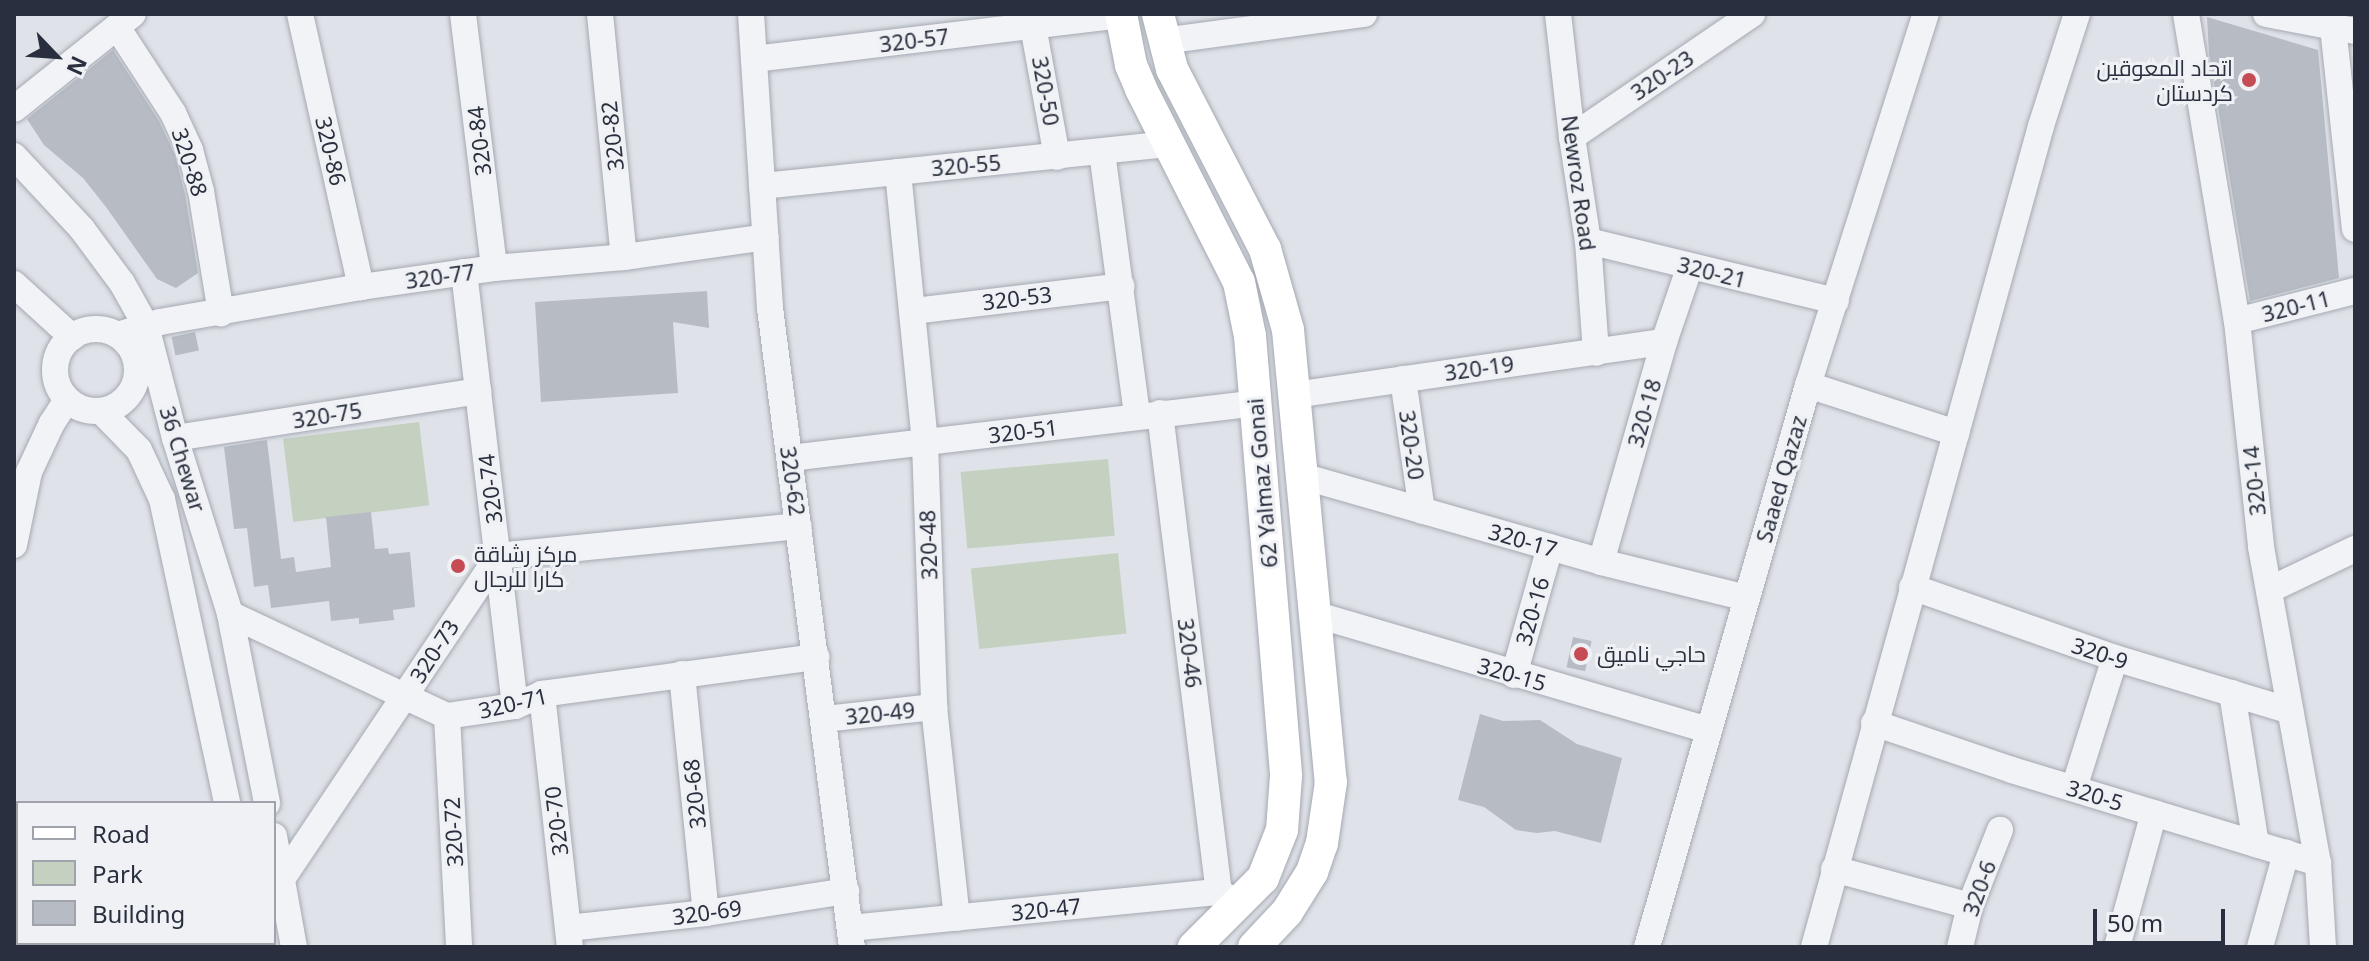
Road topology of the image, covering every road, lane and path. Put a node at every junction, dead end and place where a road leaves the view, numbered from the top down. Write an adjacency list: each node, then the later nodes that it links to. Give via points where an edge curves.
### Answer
1 (300, 14): 37 (street, 320-86)
2 (463, 14): 33 (street, 320-84)
3 (600, 14): 31 (street, 320-82)
4 (751, 14): 17 (street, 320-62)
5 (1364, 14): 15 (street)
6 (1558, 14): 19 (street, Newroz Road)
7 (1752, 14): 19 (street, 320-23)
8 (1926, 14): 39 (street, Saaed Qazaz)
9 (2077, 14): 58 (street)
10 (2186, 14): 42 (street, 320-14)
11 (2266, 14): 16 (street)
12 (1121, 15): 14 (street, 320-57); 20 (main road, 62 Yalmaz Gonai, via 1131,65)
13 (125, 20): 18 (street); 41 (street, 320-88, via 190,150)
14 (1023, 22): 17 (street, 320-57); 23 (street, 320-50)
15 (1160, 28): 25 (main road, 62 Yalmaz Gonai, via 1172,69)
16 (2344, 29): 28 (street)
17 (754, 59): 26 (street, 320-62)
18 (14, 109)
19 (1572, 137): 30 (street, Newroz Road)
20 (1169, 144): 21 (street, 320-55); 27 (main road, 62 Yalmaz Gonai)
21 (1102, 152): 23 (street, 320-55); 36 (street, 320-46)
22 (14, 156): 43 (street, 36 Chewar, via 82,229)
23 (1057, 157): 24 (street, 320-55)
24 (898, 172): 26 (street, 320-55); 40 (street, 320-48)
25 (1229, 179): 27 (main road); 53 (main road, 62 Yalmaz Gonai, via 1265,249 1288,330)
26 (762, 186): 29 (street, 320-62)
27 (1197, 198): 55 (main road, 62 Yalmaz Gonai, via 1239,282)
28 (2355, 229)
29 (766, 237): 31 (street, 320-77); 61 (street, 320-62)
30 (1588, 241): 32 (street, 320-21); 47 (street, Newroz Road)
31 (624, 257): 33 (street, 320-77)
32 (1690, 266): 39 (street, 320-21); 46 (street, 320-18)
33 (494, 268): 34 (street, 320-77)
34 (464, 272): 37 (street, 320-77); 52 (street, 320-74)
35 (14, 284): 45 (street)
36 (1122, 286): 40 (street, 320-53); 57 (street, 320-46)
37 (361, 287): 41 (street, 320-77)
38 (2355, 291): 42 (street, 320-11)
39 (1836, 301): 51 (street, Saaed Qazaz)
40 (913, 311): 60 (street, 320-48)
41 (221, 313): 43 (street, 320-77)
42 (2237, 321): 72 (street, 320-14)
43 (146, 326): 44 (street, 320-77); 50 (street, 36 Chewar)
44 (118, 335): 45 (street, via 94,329); 48 (street)
45 (72, 337): 54 (street, via 57,356 55,368)
46 (1664, 342): 47 (street, 320-19); 70 (street, 320-18)
47 (1596, 353): 49 (street, 320-19)
48 (135, 358): 50 (street); 56 (street, via 137,372 126,398)
49 (1403, 379): 53 (street, 320-19); 64 (street, 320-20)
50 (161, 383): 59 (street, 36 Chewar)
51 (1808, 385): 58 (street); 73 (street, Saaed Qazaz)
52 (478, 391): 59 (street, 320-75); 69 (street, 320-74)
53 (1294, 395): 62 (main road, 62 Yalmaz Gonai)
54 (67, 400): 56 (street); 63 (street)
55 (1255, 403): 57 (street, 320-51); 102 (main road, 62 Yalmaz Gonai, via 1285,804 1275,853 1263,878)
56 (101, 411): 91 (street, via 139,450 162,499)
57 (1148, 415): 60 (street, 320-51); 102 (street, 320-46)
58 (1956, 433): 71 (street)
59 (175, 438): 74 (street, 36 Chewar)
60 (925, 443): 61 (street, 320-51); 84 (street, 320-48)
61 (790, 458): 65 (street, 320-62)
62 (1302, 476): 64 (street, 320-17); 75 (main road, 62 Yalmaz Gonai)
63 (18, 494): 66 (street)
64 (1422, 511): 67 (street, 320-17)
65 (799, 526): 69 (street); 76 (street, 320-62)
66 (14, 545)
67 (1550, 547): 70 (street, 320-17); 79 (street, 320-16)
68 (2355, 549): 72 (street)
69 (498, 556): 82 (street, 320-73); 83 (street, 320-74)
70 (1601, 562): 73 (street, 320-17)
71 (1912, 587): 77 (street, 320-9); 88 (street)
72 (2269, 590): 85 (street, 320-14)
73 (1746, 598): 89 (street, Saaed Qazaz)
74 (230, 614): 82 (street, 320-71); 92 (street, 36 Chewar)
75 (1317, 615): 79 (street, 320-15); 111 (main road, 62 Yalmaz Gonai, via 1331,782 1325,833 1301,893)
76 (817, 657): 78 (street, 320-71); 87 (street, 320-62)
77 (2115, 658): 80 (street, 320-9); 90 (street)
78 (682, 674): 81 (street, 320-71); 104 (street, 320-68)
79 (1514, 675): 89 (street, 320-15)
80 (2232, 693): 85 (street, 320-9); 95 (street)
81 (542, 694): 83 (street, 320-71); 106 (street, 320-70)
82 (404, 698): 86 (street, 320-71); 100 (street, 320-73)
83 (515, 706): 86 (street, 320-71)
84 (934, 707): 87 (street, 320-49); 105 (street, 320-48)
85 (2290, 711): 98 (street, 320-14)
86 (447, 716): 109 (street, 320-72)
87 (825, 719): 101 (street, 320-62)
88 (1874, 723): 90 (street, 320-5); 99 (street)
89 (1707, 730): 112 (street, Saaed Qazaz)
90 (2074, 788): 93 (street, 320-5)
91 (227, 801)
92 (267, 801)
93 (2154, 813): 95 (street, 320-5); 115 (street)
94 (2000, 830): 103 (street, 320-6)
95 (2256, 844): 97 (street, 320-5)
96 (276, 847): 100 (street)
97 (2286, 853): 98 (street, 320-5); 116 (street)
98 (2318, 863): 117 (street, 320-14)
99 (1834, 869): 103 (street); 113 (street)
100 (282, 879): 108 (street)
101 (846, 891): 104 (street, 320-69); 107 (street, 320-62)
102 (1229, 898): 105 (street, 320-47); 110 (main road, 62 Yalmaz Gonai)
103 (1970, 906): 114 (street, 320-6)
104 (706, 913): 106 (street, 320-69)
105 (957, 918): 107 (street, 320-47)
106 (569, 938)
107 (851, 938)
108 (294, 947)
109 (459, 947)
110 (1194, 947)
111 (1254, 947)
112 (1647, 947)
113 (1814, 947)
114 (1960, 947)
115 (2117, 947)
116 (2260, 947)
117 (2323, 947)

